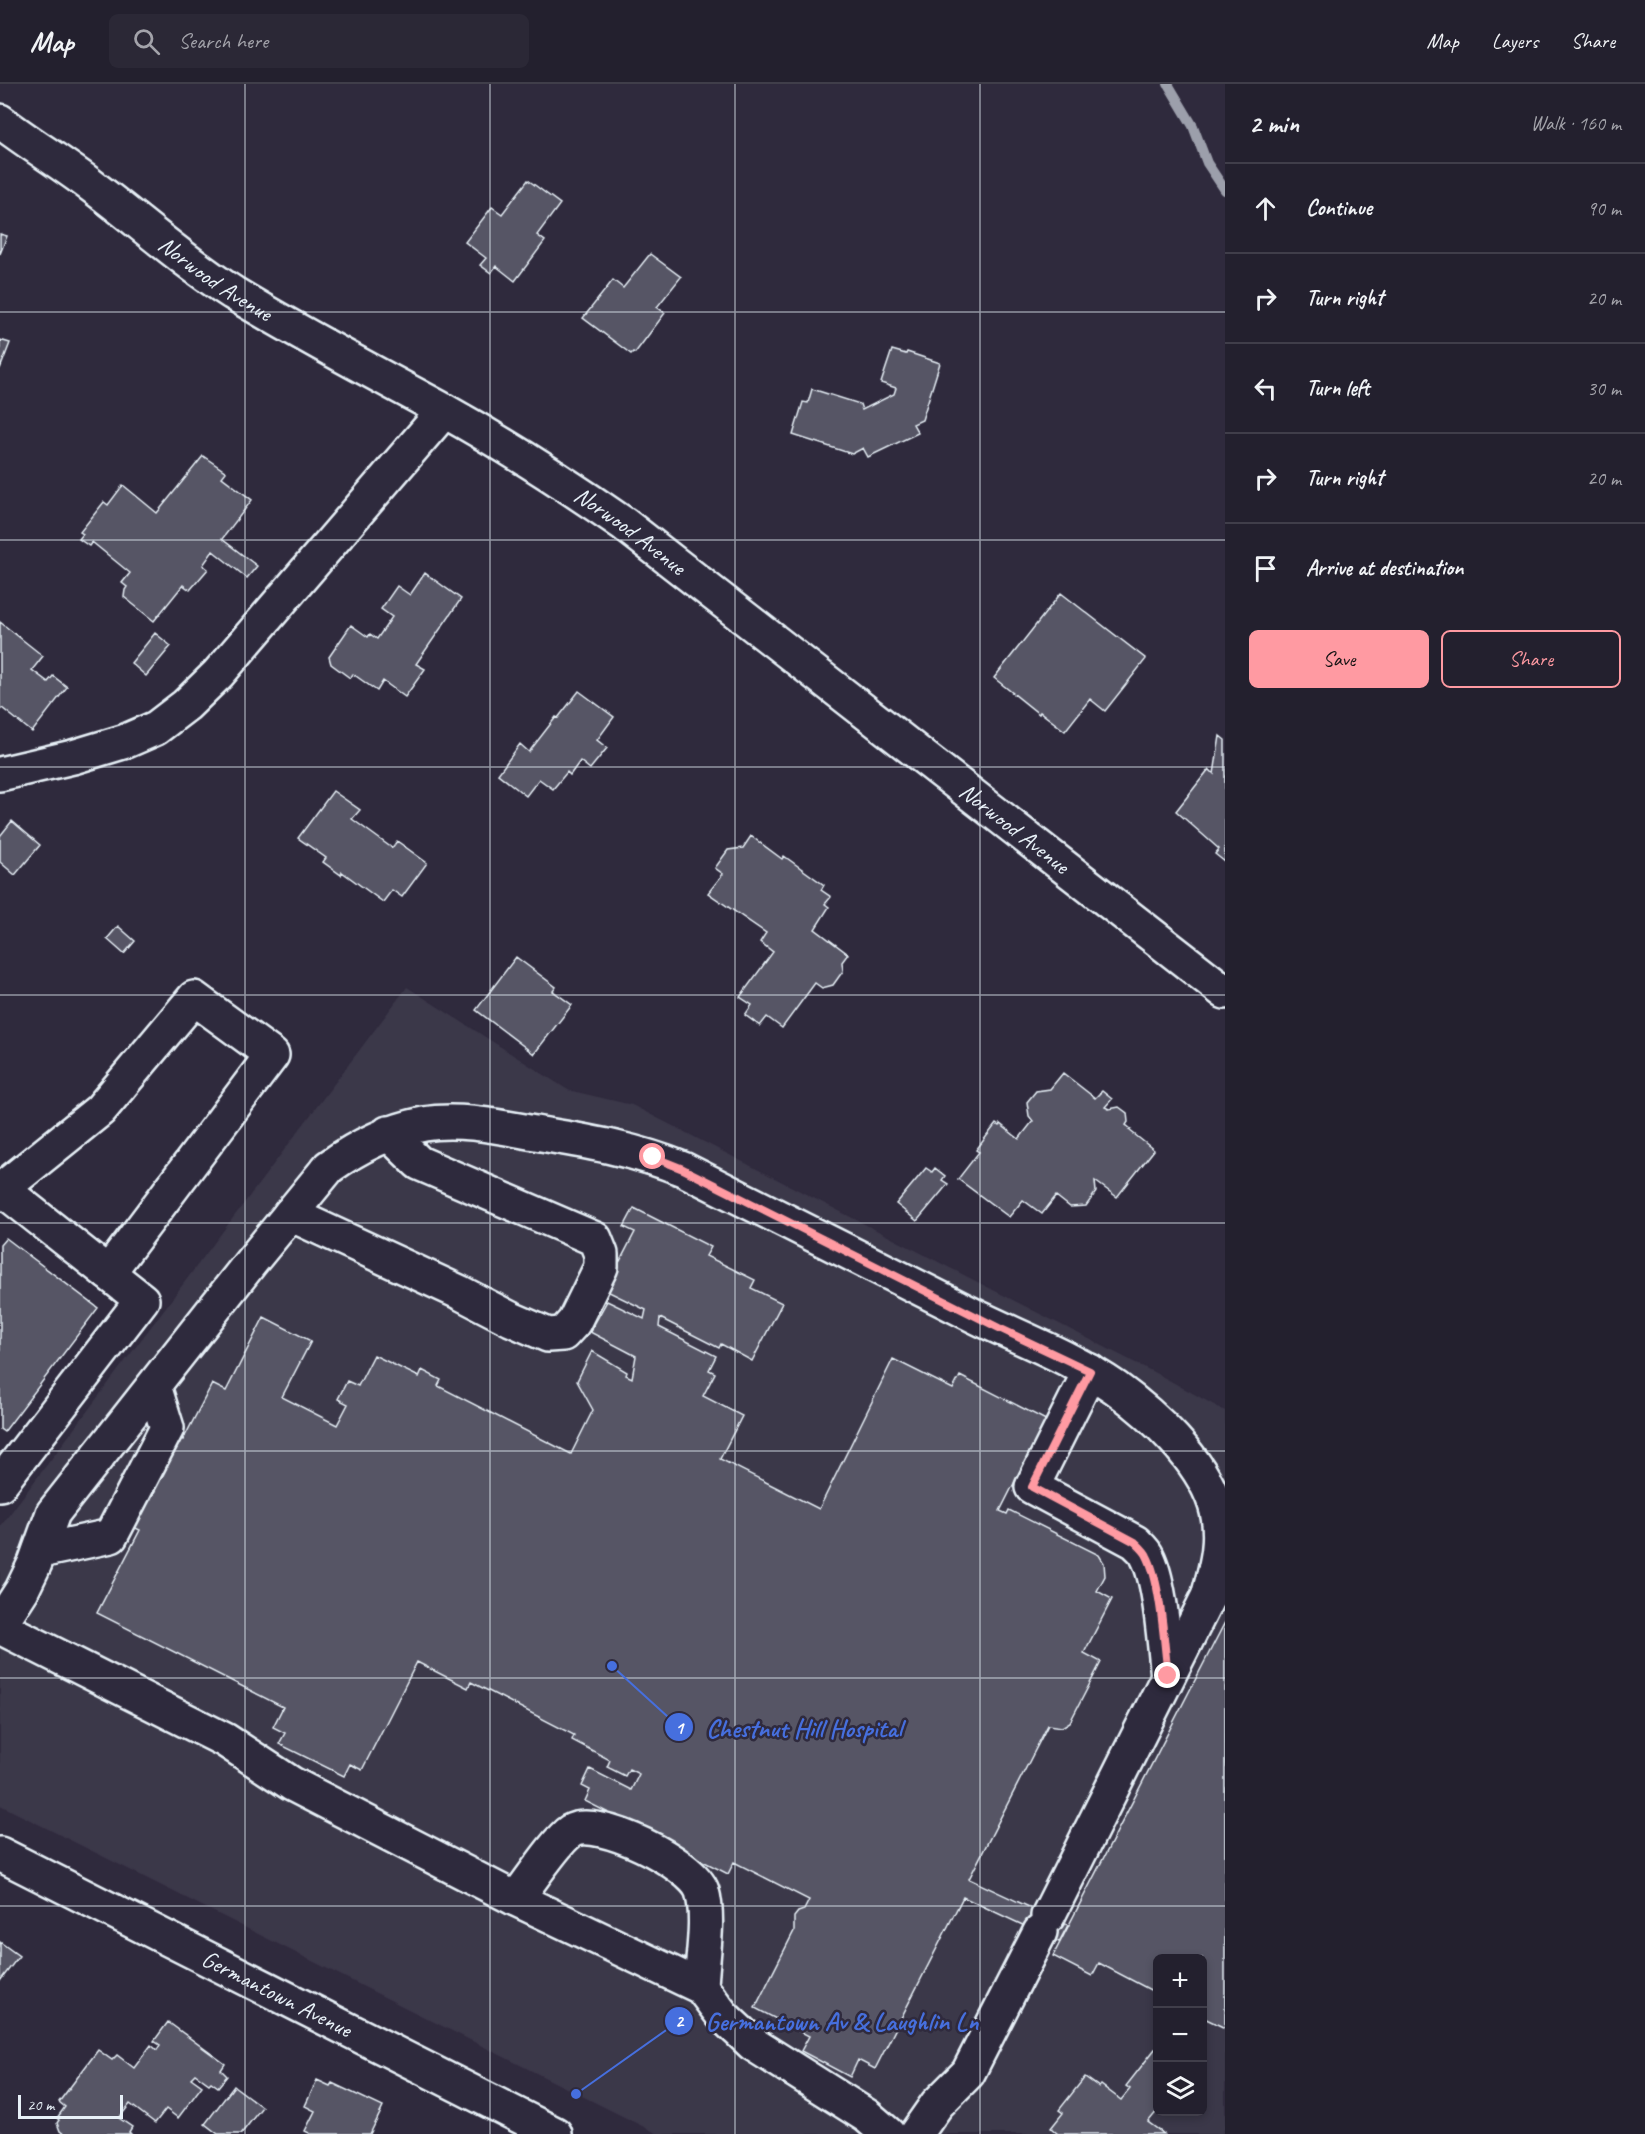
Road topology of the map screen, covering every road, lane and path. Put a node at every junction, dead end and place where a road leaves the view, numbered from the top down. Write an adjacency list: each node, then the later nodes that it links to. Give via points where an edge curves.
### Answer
1 (0, 121): 2 (street, Norwood Avenue, via 231,292)
2 (444, 411): 3 (street, via 218,674 186,705 156,728 126,741); 4 (street, Norwood Avenue, via 544,470 624,524)
3 (0, 774)
4 (1225, 992)
5 (388, 1133): 7 (street, via 329,1167); 7 (street, via 419,1163 595,1239 601,1267 574,1322 563,1334 548,1335 511,1319); 9 (street, via 426,1124 480,1125 627,1149 653,1157)
6 (1, 1191): 8 (street); 8 (street, via 100,1110 194,998 272,1055)
7 (290, 1214): 10 (street)
8 (108, 1273): 11 (street, via 142,1300)
9 (1090, 1371): 14 (street, via 1163,1429 1200,1474 1215,1502 1220,1526 1216,1568 1208,1597); 14 (street, via 1032,1487 1135,1542 1147,1554 1159,1601)
10 (153, 1386): 12 (street, via 53,1513); 12 (street, via 167,1428 111,1536)
11 (0, 1484)
12 (40, 1551): 13 (street)
13 (0, 1626): 16 (street, via 225,1740 292,1784)
14 (1168, 1676): 20 (street, via 968,2073 937,2104)
15 (0, 1854): 18 (street, Germantown Avenue)
16 (516, 1899): 17 (street); 17 (street, via 572,1831 587,1827 611,1832 665,1857 687,1871 701,1888 705,1910)
17 (701, 1987): 19 (street, via 723,2016 753,2044 867,2116)
18 (555, 2134)
19 (888, 2134)
20 (916, 2134)

